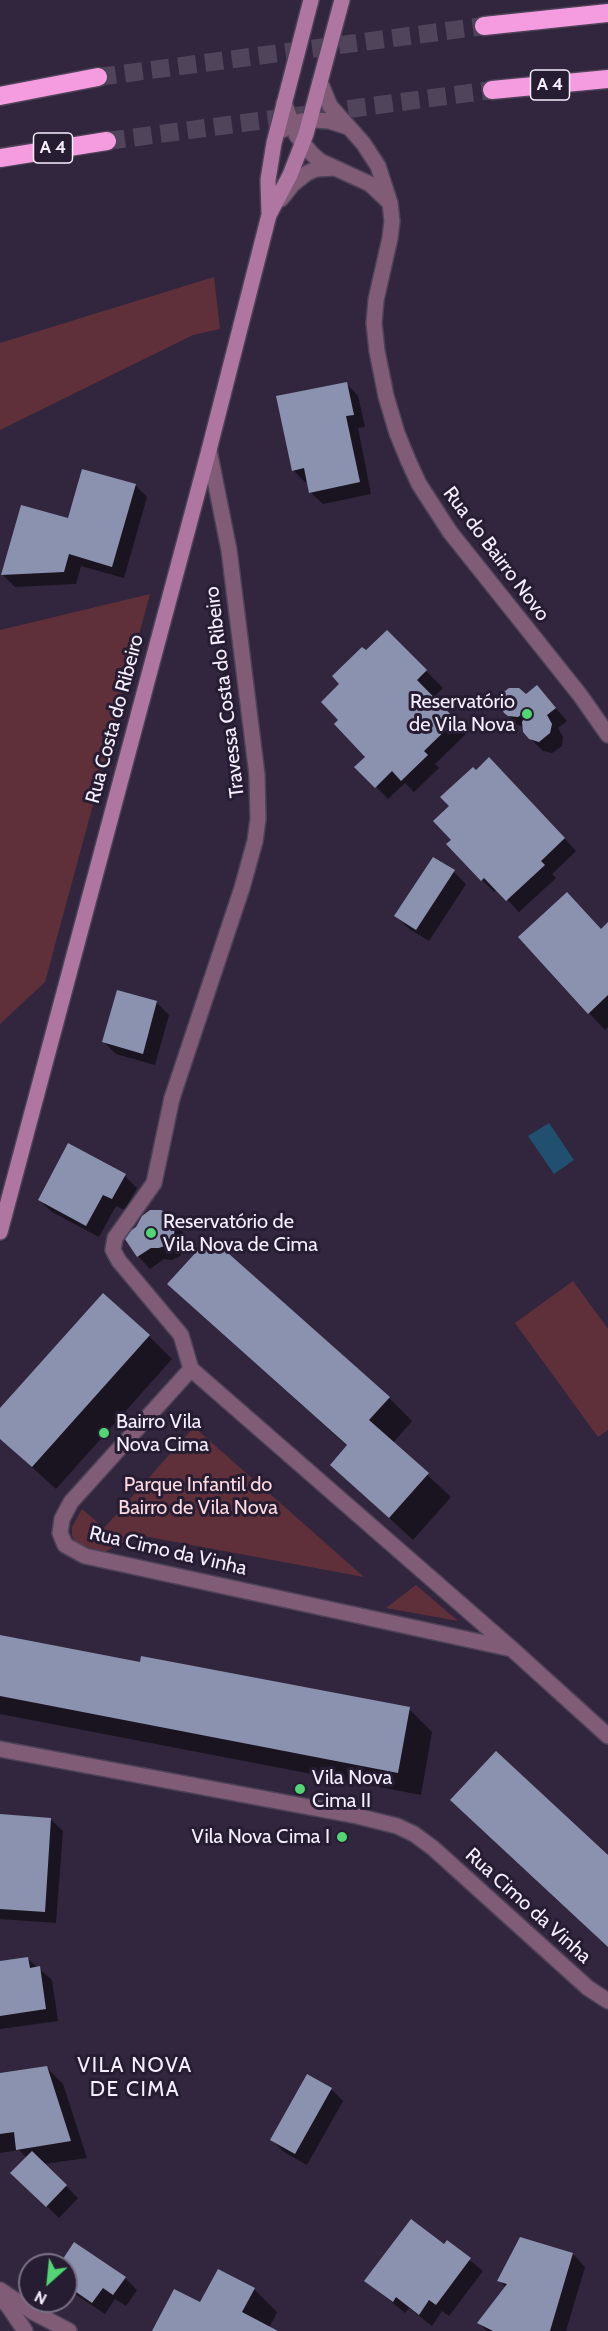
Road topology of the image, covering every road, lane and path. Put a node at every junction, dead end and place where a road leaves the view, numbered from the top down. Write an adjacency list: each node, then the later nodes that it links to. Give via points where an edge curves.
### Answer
1 (311, 0): 10 (main road, Rua Costa do Ribeiro)
2 (342, 0): 7 (main road, Rua Costa do Ribeiro)
3 (608, 13): 4 (highway)
4 (484, 26)
5 (98, 77): 9 (highway)
6 (608, 79): 8 (highway, A 4)
7 (320, 82): 11 (main road, Rua Costa do Ribeiro); 13 (street, Rua do Bairro Novo, via 330,106)
8 (492, 90)
9 (0, 96)
10 (284, 103): 12 (street); 14 (main road, Rua Costa do Ribeiro)
11 (309, 120): 12 (street); 13 (street); 16 (main road, Rua Costa do Ribeiro)
12 (291, 125): 14 (street); 16 (street)
13 (351, 128): 19 (street, Rua do Bairro Novo, via 378,166)
14 (275, 136): 20 (main road, Rua Costa do Ribeiro, via 268,180)
15 (106, 141): 17 (highway, A 4)
16 (302, 144): 18 (street, via 320,161); 20 (main road, Rua Costa do Ribeiro)
17 (0, 158)
18 (335, 168): 19 (street, via 370,184); 20 (street, via 316,169 299,179)
19 (390, 203): 22 (street, Rua do Bairro Novo, via 390,238 374,323 386,396 397,434 419,484 450,532)
20 (269, 215): 21 (main road, Rua Costa do Ribeiro)
21 (209, 450): 23 (main road, Rua Costa do Ribeiro); 24 (street, Travessa Costa do Ribeiro, via 229,550 257,775 258,819 242,888 172,1098 154,1183 115,1238 113,1250 181,1335)
22 (608, 735)
23 (0, 1232)
24 (191, 1369): 25 (street, Rua Cimo da Vinha); 25 (street, Rua Cimo da Vinha, via 67,1507 60,1533 70,1550)
25 (512, 1649): 26 (street, Rua Cimo da Vinha)
26 (608, 1736)
27 (0, 1749): 28 (street, Rua Cimo da Vinha, via 397,1826 433,1848 588,1988)
28 (608, 2001)
29 (0, 2290): 32 (street)
30 (0, 2297): 31 (street)
31 (25, 2331)
32 (69, 2331)

